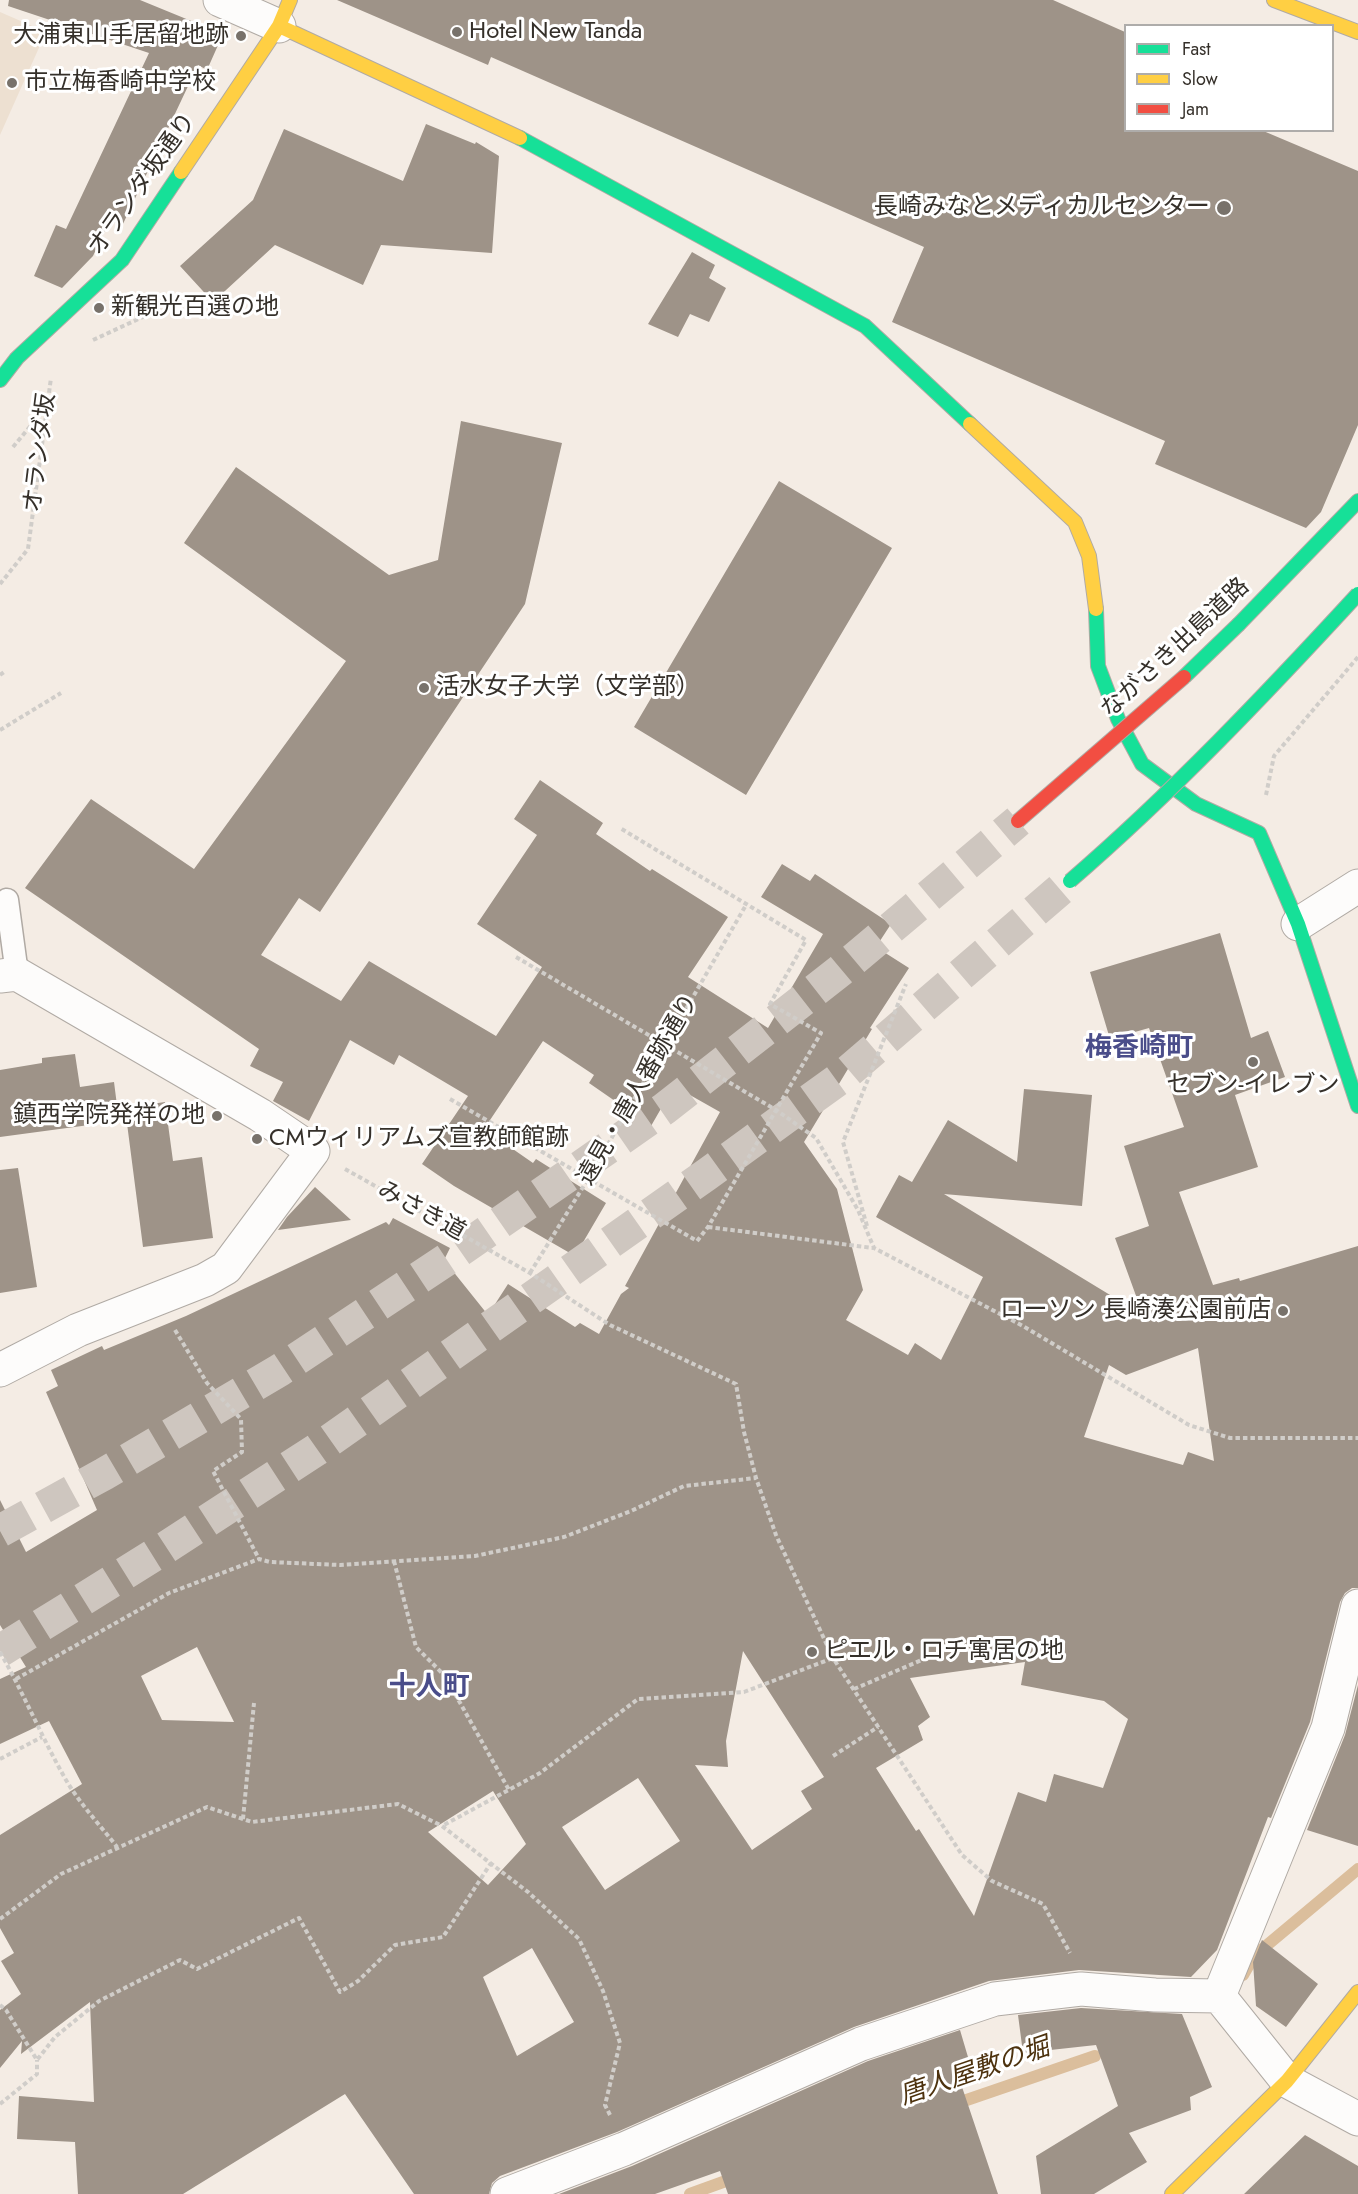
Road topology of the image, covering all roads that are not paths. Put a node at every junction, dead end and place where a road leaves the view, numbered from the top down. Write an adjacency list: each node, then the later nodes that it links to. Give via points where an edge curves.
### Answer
1 (220, 0): 3 (street)
2 (1274, 0): 4 (main road)
3 (285, 13): 5 (main road, オランダ坂通り, via 122,260 17,358); 12 (main road, via 866,326 1075,522 1089,556 1096,595 1098,666 1118,719 1142,764 1196,804 1259,833)
4 (1358, 32)
5 (0, 380)
6 (1358, 501): 8 (main road, ながさき出島道路, bridge, via 1192,670)
7 (1358, 594): 9 (main road, bridge, via 1232,730 1127,833)
8 (1018, 821)
9 (1070, 881)
10 (1358, 886): 12 (street)
11 (7, 900): 13 (lane)
12 (1298, 924): 14 (main road)
13 (9, 975): 15 (street, via 260,1116 313,1151 226,1268 78,1330)
14 (1358, 1106)
15 (0, 1370)
16 (1358, 1606): 18 (street, via 1328,1728)
17 (1358, 1992): 19 (main road)
18 (1219, 1996): 19 (street); 21 (street, via 1081,1989 995,1999 861,2044 624,2149)
19 (1287, 2081): 20 (street); 22 (main road)
20 (1358, 2119)
21 (507, 2194)
22 (1172, 2194)

